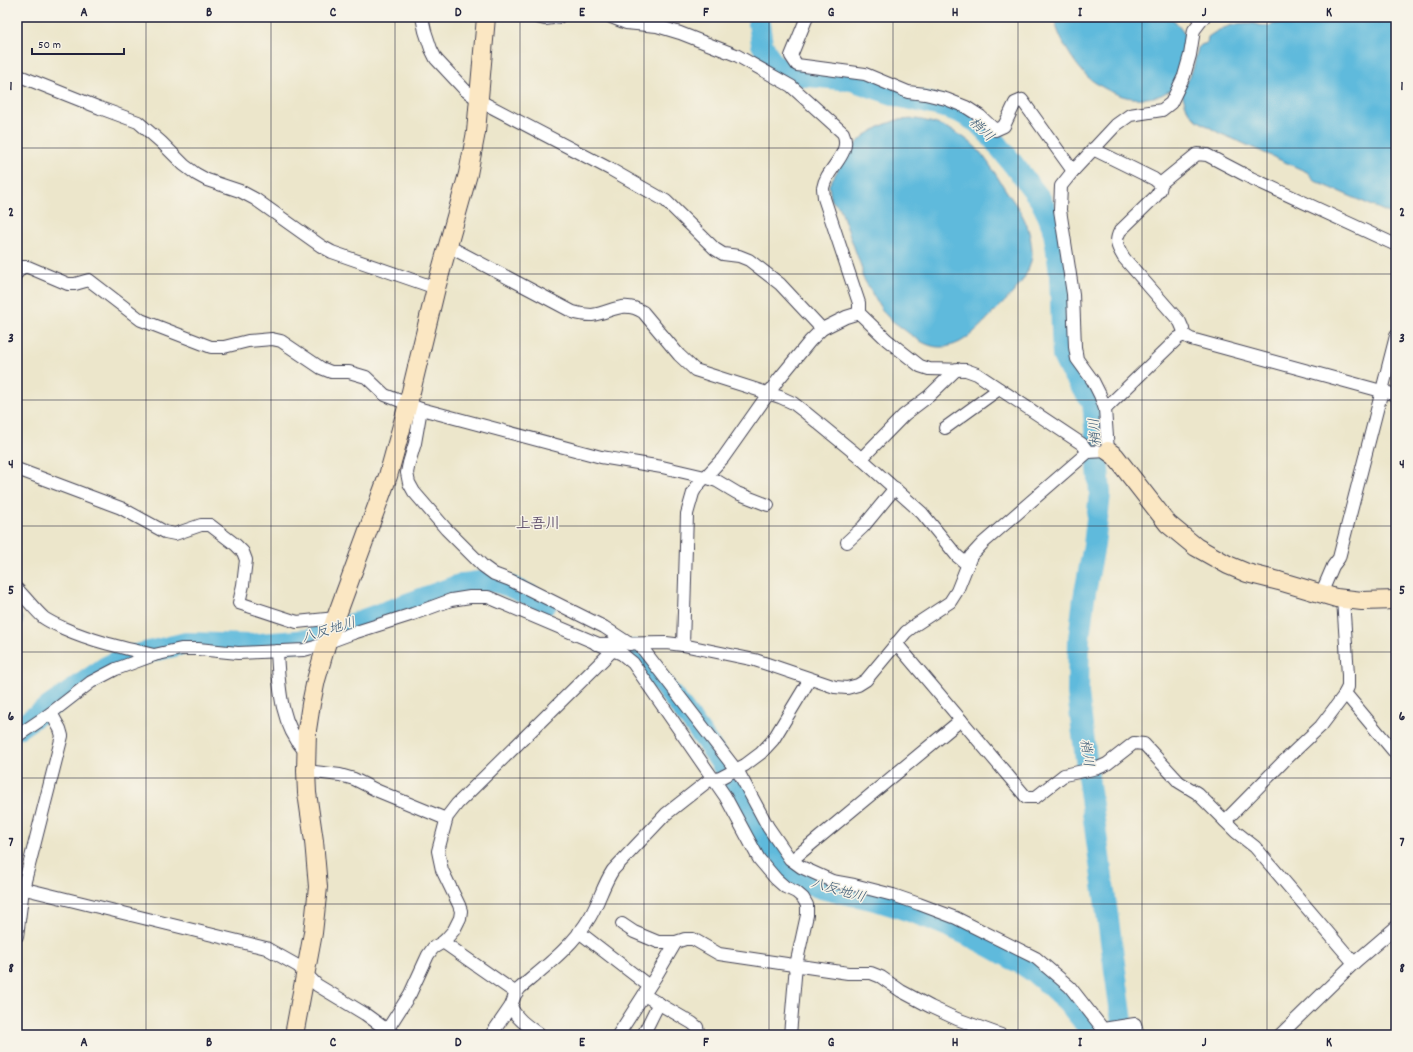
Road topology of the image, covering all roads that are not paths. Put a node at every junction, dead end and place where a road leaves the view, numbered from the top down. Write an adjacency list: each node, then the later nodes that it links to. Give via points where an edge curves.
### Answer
1 (422, 17): 9 (street, via 436,59 465,90)
2 (486, 17): 9 (street)
3 (537, 17): 4 (street)
4 (559, 17)
5 (611, 17): 17 (street, via 626,23 657,26 736,55 791,86 843,132 845,147 823,189)
6 (807, 17): 11 (street, via 791,56 797,65 865,74 908,92 946,99 966,106 995,130 1004,126 1015,103 1022,100)
7 (1204, 17): 10 (street, via 1194,30 1184,76 1171,103 1162,110 1130,115 1116,125)
8 (17, 75): 16 (street, via 138,122 196,174 255,199 332,252)
9 (480, 101): 14 (street, via 468,174); 18 (street, via 666,201 715,249 723,254 749,260 780,284)
10 (1093, 149): 11 (street); 12 (street)
11 (1073, 171): 27 (street, via 1062,186 1060,210 1073,294 1075,347 1077,359 1093,381)
12 (1160, 184): 13 (street, via 1197,154 1207,155); 19 (street, via 1162,186 1156,196 1120,231 1116,237 1117,246 1124,258 1180,322)
13 (1396, 245)
14 (448, 246): 16 (street); 24 (street, via 582,315 592,315 618,307 636,307 695,370)
15 (17, 273): 26 (street, via 22,267 28,267 68,284 89,280 141,320 211,347 224,347 248,341 281,341 321,368 366,377 385,395)
16 (436, 288): 26 (street)
17 (859, 313): 18 (street); 21 (street, via 887,340 920,366 929,369)
18 (822, 329): 24 (street)
19 (1184, 335): 23 (street); 27 (street)
20 (1396, 336): 23 (street)
21 (957, 369): 22 (street, via 977,374); 31 (street, via 929,396 904,415)
22 (999, 389): 28 (street); 30 (street, via 1082,444)
23 (1381, 391): 25 (street); 39 (street, via 1339,558)
24 (769, 393): 31 (street, via 793,403); 33 (street, via 723,458)
25 (1396, 395)
26 (414, 406): 33 (street, via 601,457); 42 (street); 46 (street, via 415,443 407,474 409,483 446,529 494,574)
27 (1105, 409): 29 (street)
28 (945, 428)
29 (1106, 450): 30 (street); 39 (street, via 1115,456 1168,524 1196,547 1247,574)
30 (1088, 452): 37 (street, via 983,543 971,556)
31 (862, 459): 34 (street)
32 (17, 469): 42 (street, via 121,508 165,532 175,534 201,525 210,525 236,545 246,560 239,604 298,622)
33 (705, 477): 35 (street); 47 (street, via 693,493 687,514)
34 (895, 488): 36 (street); 37 (street, via 922,513)
35 (768, 505)
36 (847, 542)
37 (968, 566): 44 (street, via 950,602 915,625)
38 (17, 588): 50 (street, via 36,610 54,624 100,642)
39 (1321, 594): 40 (street)
40 (1343, 599): 41 (street); 52 (street, via 1348,675)
41 (1394, 602)
42 (336, 618): 43 (street)
43 (327, 642): 45 (street, via 450,600 488,597); 49 (street, via 304,650); 56 (street, via 311,704)
44 (896, 643): 51 (street, via 873,673 858,685 847,688 835,687); 54 (street)
45 (596, 644): 46 (street); 48 (street)
46 (635, 644): 47 (street); 58 (street)
47 (683, 645): 51 (street, via 755,660)
48 (613, 650): 60 (street, via 633,663); 61 (street, via 457,804)
49 (277, 651): 50 (street, via 181,649); 56 (street, via 282,706 292,733)
50 (154, 655): 53 (street, via 116,669 91,682)
51 (810, 679): 58 (street, via 767,748 745,765)
52 (1345, 693): 57 (street); 62 (street, via 1321,726)
53 (51, 712): 55 (street); 64 (street, via 62,736)
54 (961, 720): 62 (street, via 1026,797 1036,797 1064,775 1107,764 1134,743 1144,744 1179,782 1197,793); 63 (street)
55 (17, 736)
56 (306, 753): 59 (street)
57 (1396, 754)
58 (735, 769): 60 (street); 63 (street, via 768,828)
59 (306, 771): 61 (street, via 354,779); 73 (street, via 318,887)
60 (714, 780): 67 (street, via 708,781 666,814 613,870 590,918); 72 (street, via 759,859 776,879 799,895 807,905)
61 (446, 819): 69 (street, via 438,847 439,859 461,911 454,930)
62 (1226, 821): 71 (street, via 1255,847)
63 (792, 860): 78 (street, via 832,882 893,895 956,918 1036,958 1070,987 1103,1029)
64 (20, 888): 68 (street); 73 (street, via 266,948)
65 (622, 924): 70 (street, via 658,942)
66 (1396, 927): 71 (street)
67 (579, 932): 74 (street); 75 (street, via 564,950)
68 (17, 936)
69 (443, 942): 75 (street); 79 (street, via 433,948 428,955)
70 (676, 942): 72 (street, via 693,939 719,954); 74 (street)
71 (1354, 963): 88 (street)
72 (796, 965): 86 (street); 87 (street, via 881,976 901,991 932,1007)
73 (306, 973): 79 (street, via 317,985); 80 (street)
74 (647, 990): 76 (street); 83 (street)
75 (516, 993): 77 (street)
76 (659, 1003): 84 (street); 85 (street, via 697,1027)
77 (510, 1006): 81 (street); 82 (street, via 520,1019)
78 (1134, 1030)
79 (390, 1032)
80 (294, 1035)
81 (491, 1035)
82 (540, 1035)
83 (618, 1035)
84 (643, 1035)
85 (699, 1035)
86 (790, 1035)
87 (1001, 1035)
88 (1280, 1035)

